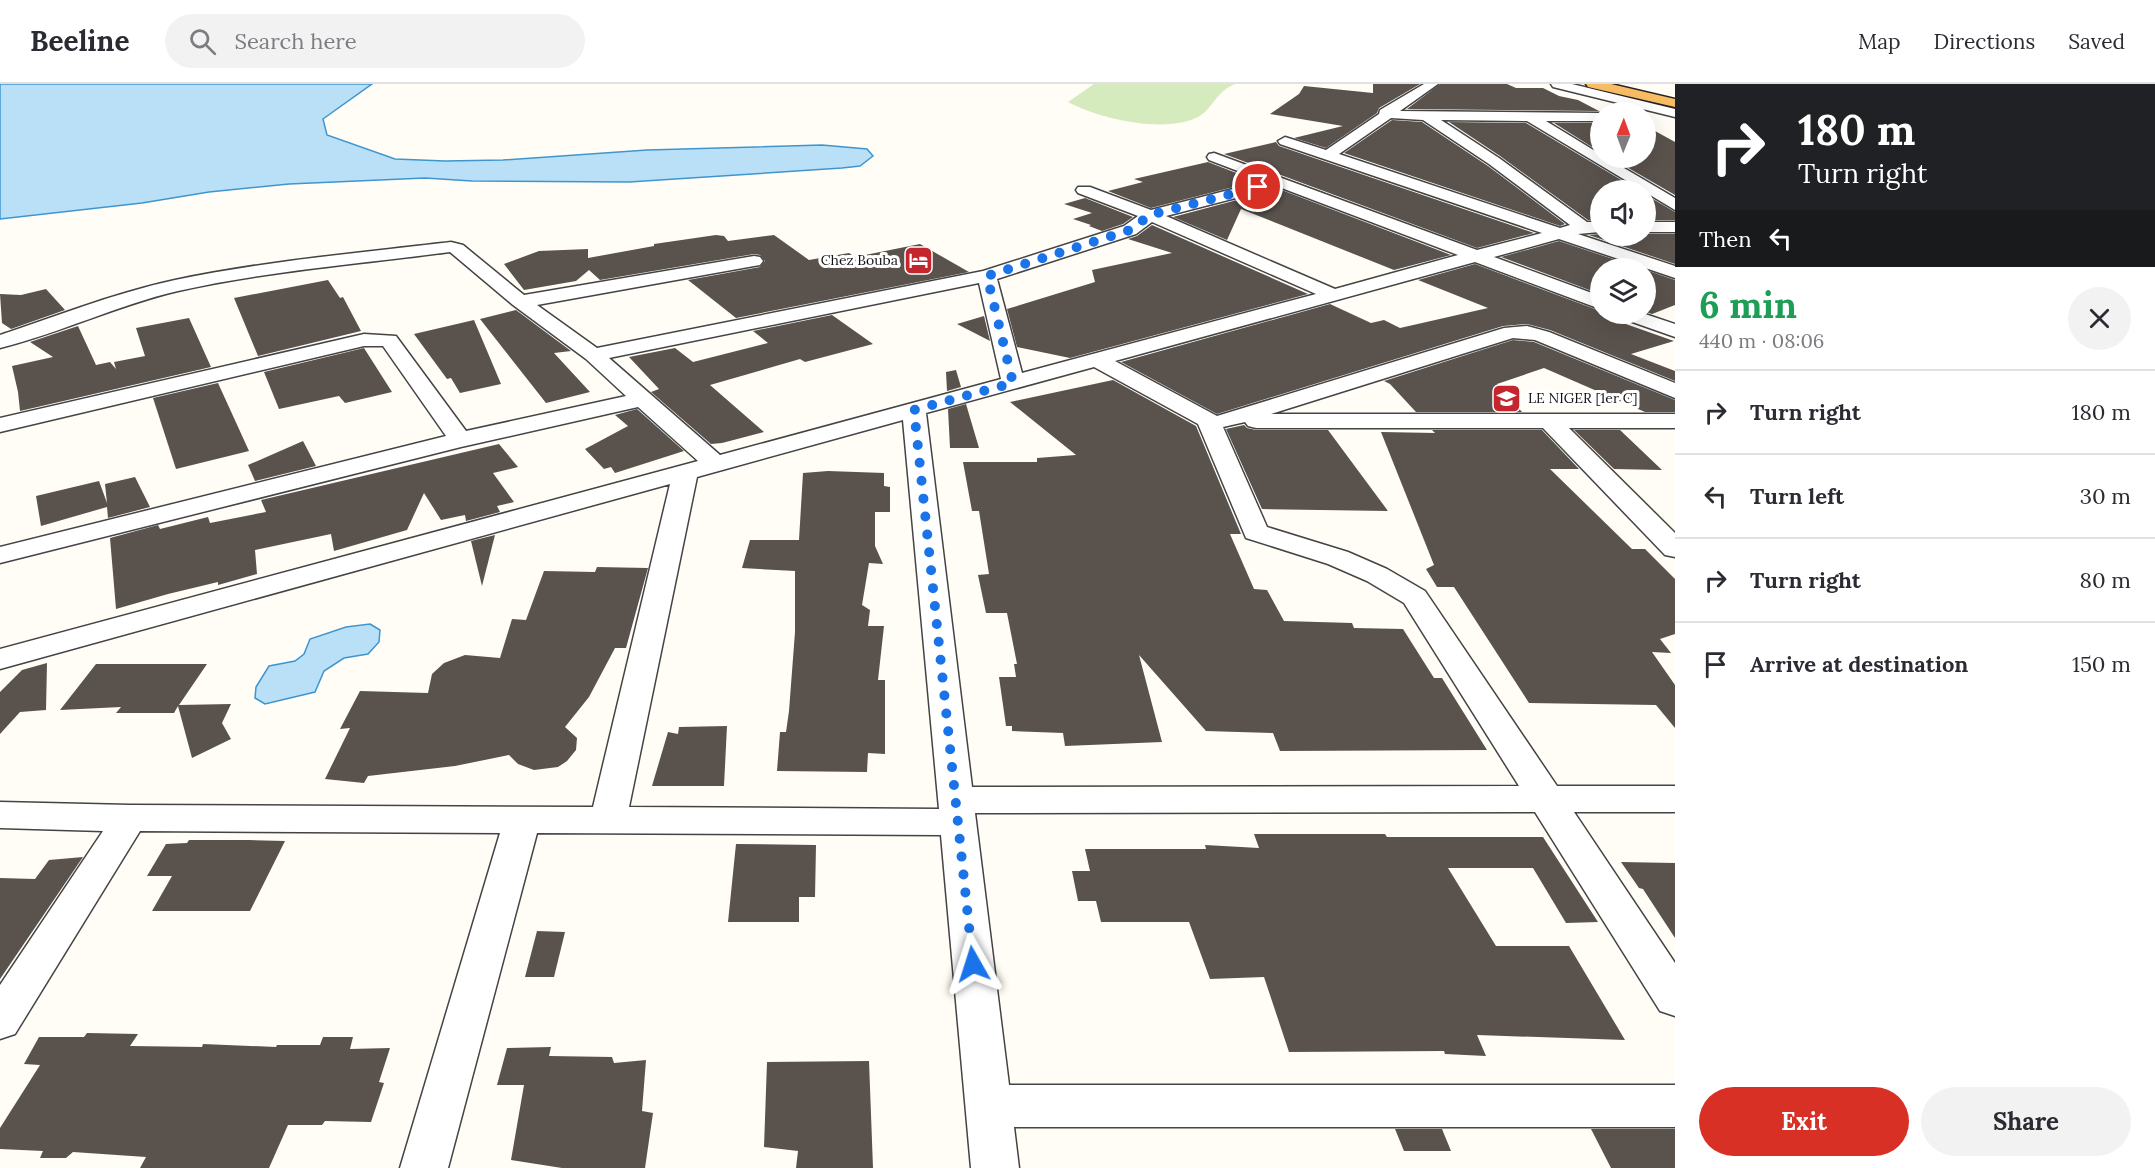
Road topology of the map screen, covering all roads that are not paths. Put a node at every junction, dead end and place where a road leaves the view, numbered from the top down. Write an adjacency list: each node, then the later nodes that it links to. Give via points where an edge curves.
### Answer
1 (1432, 84): 7 (street)
2 (1557, 84): 8 (street)
3 (1593, 84): 6 (highway)
4 (1616, 84): 5 (highway)
5 (1675, 98)
6 (1675, 103)
7 (1385, 113): 9 (street); 14 (street)
8 (1675, 113): 12 (street)
9 (1426, 116): 10 (street); 20 (street)
10 (1530, 117): 11 (street); 18 (street)
11 (1590, 117)
12 (1656, 117)
13 (1286, 141): 14 (street)
14 (1327, 156): 24 (street)
15 (1214, 157): 16 (street)
16 (1280, 182): 19 (street); 25 (street)
17 (1084, 190): 19 (street)
18 (1675, 205)
19 (1150, 215): 28 (street, via 1130,230); 29 (street)
20 (1590, 226)
21 (1590, 227): 24 (street)
22 (1656, 227): 23 (street)
23 (1675, 227)
24 (1559, 234): 25 (street); 27 (street)
25 (1477, 256): 29 (street); 30 (street)
26 (754, 261): 31 (street)
27 (1675, 272)
28 (987, 276): 35 (street); 37 (street)
29 (1334, 295): 36 (street)
30 (1590, 299)
31 (520, 301): 34 (street, via 457,249 441,247 175,286); 35 (street)
32 (1656, 324): 33 (street)
33 (1675, 331)
34 (0, 342)
35 (593, 355): 39 (street)
36 (1097, 360): 37 (street); 41 (street)
37 (1013, 383): 40 (street)
38 (1675, 391): 41 (street, via 1542,336 1511,332)
39 (642, 399): 45 (street); 46 (street)
40 (914, 410): 46 (street); 53 (street)
41 (1217, 421): 42 (street); 51 (street, via 1256,532 1304,544 1383,577 1415,597)
42 (1549, 421): 43 (street); 48 (street)
43 (1675, 421)
44 (0, 425): 45 (street, via 377,339 389,340)
45 (460, 440): 49 (street)
46 (716, 464): 47 (street)
47 (685, 472): 50 (street); 57 (street)
48 (1670, 539)
49 (0, 555)
50 (0, 659)
51 (1545, 798): 52 (street); 53 (street); 58 (street)
52 (1675, 799)
53 (956, 811): 57 (street); 60 (street)
54 (0, 815): 55 (street)
55 (130, 818): 56 (street); 59 (street)
56 (522, 820): 57 (street); 62 (street)
57 (609, 820)
58 (1675, 998)
59 (0, 1021)
60 (988, 1106): 61 (street); 63 (street)
61 (1675, 1106)
62 (424, 1168)
63 (995, 1168)

